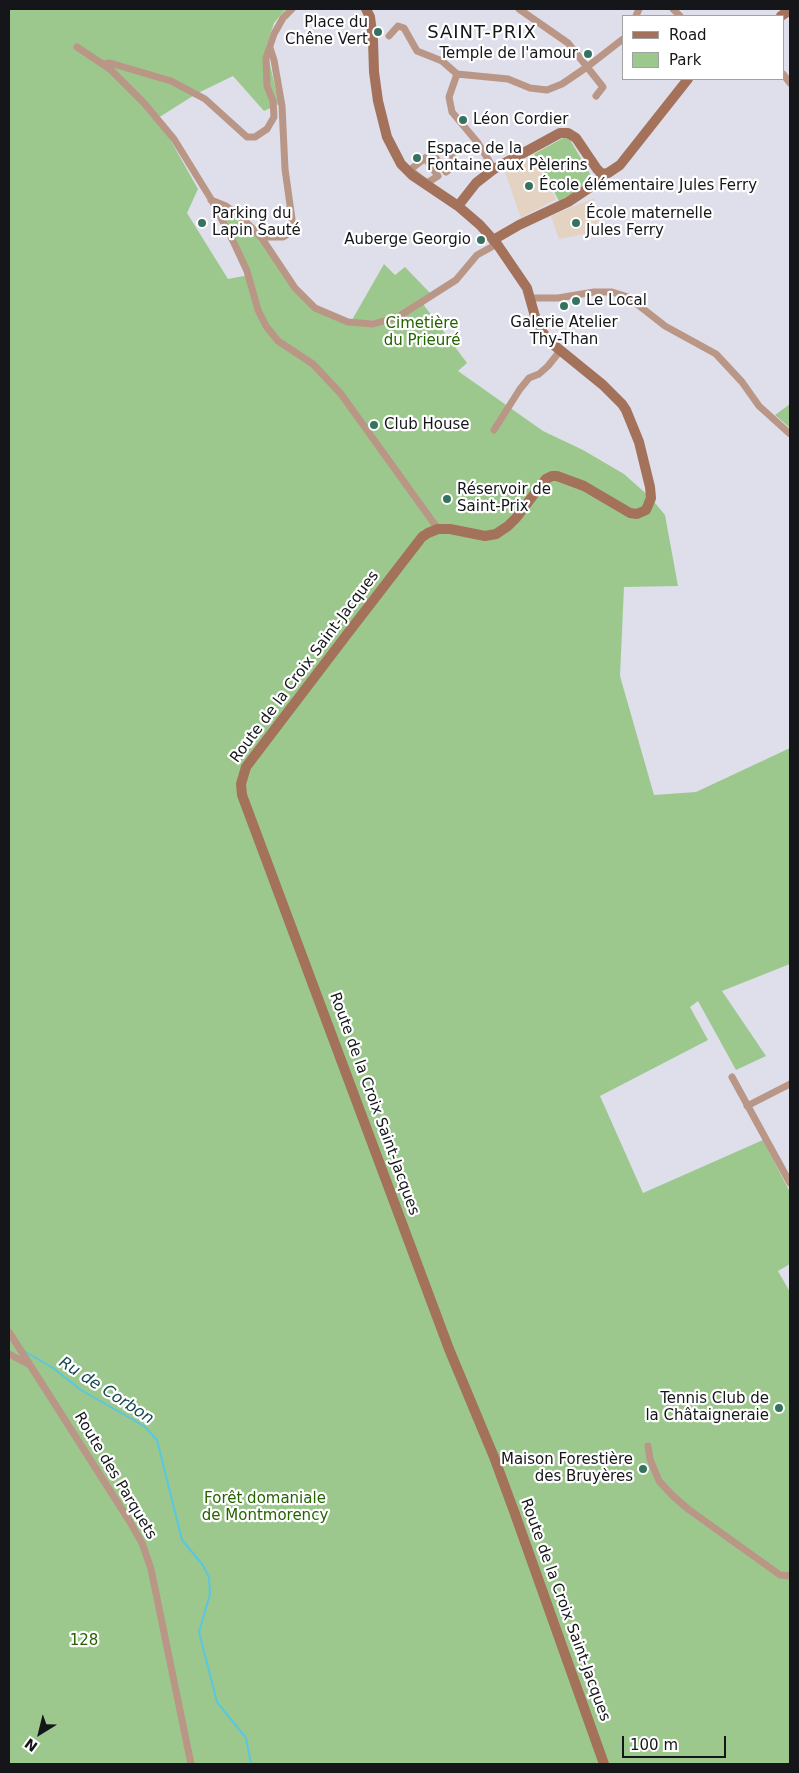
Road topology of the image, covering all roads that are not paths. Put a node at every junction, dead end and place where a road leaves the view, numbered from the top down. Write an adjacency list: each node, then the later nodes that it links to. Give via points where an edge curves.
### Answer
1 (292, 9): 7 (street, via 283,18)
2 (366, 9): 16 (street, via 373,40 378,101 387,138 400,164)
3 (519, 9): 9 (street, via 568,43)
4 (389, 36): 10 (street, via 398,26 404,28 417,51 442,61)
5 (622, 40): 9 (street)
6 (78, 47): 8 (street)
7 (270, 48): 8 (street, via 266,58 267,86 273,101 274,117 268,129 255,138 247,138 205,99 171,81); 17 (street, via 282,106 292,228 290,234 283,237)
8 (104, 64): 15 (street, via 144,103 174,139)
9 (587, 67): 10 (street, via 547,90 508,80); 12 (street, via 602,87)
10 (457, 74): 13 (street, via 449,97 452,112 478,143)
11 (687, 80): 14 (street, via 620,165)
12 (596, 96)
13 (494, 169): 14 (street, via 564,132 576,138); 16 (street, via 476,183)
14 (602, 174): 18 (street, via 598,182 576,198 519,225)
15 (211, 199): 17 (street, via 241,217); 23 (street, via 247,271 266,326 278,341 313,364 341,394)
16 (458, 206): 18 (street)
17 (261, 237): 18 (street, via 295,288 315,308 341,320 369,324 398,317 421,304 456,280 477,256)
18 (495, 242): 19 (street, via 527,288)
19 (530, 298): 20 (street, via 540,330); 22 (street, via 558,298 594,292 612,292 628,297 665,326 716,354 759,406)
20 (560, 351): 21 (street, via 548,366 529,378); 23 (street, via 603,385 626,410 646,469 650,504 642,513 630,513 584,486 552,476 546,479 508,526 490,535)
21 (494, 430)
22 (790, 434)
23 (438, 528): 34 (street, Route de la Croix Saint-Jacques, via 422,537 246,767 241,784 242,795 449,1348 499,1472)
24 (732, 1077): 26 (street)
25 (790, 1084): 26 (street)
26 (747, 1106): 27 (street)
27 (790, 1183)
28 (9, 1332): 30 (street, Route des Parquets)
29 (10, 1354): 30 (street)
30 (31, 1365): 33 (street, Route des Parquets, via 142,1543 151,1569)
31 (648, 1446): 32 (street, via 659,1480 672,1495 780,1574)
32 (790, 1576)
33 (191, 1764)
34 (604, 1764)

